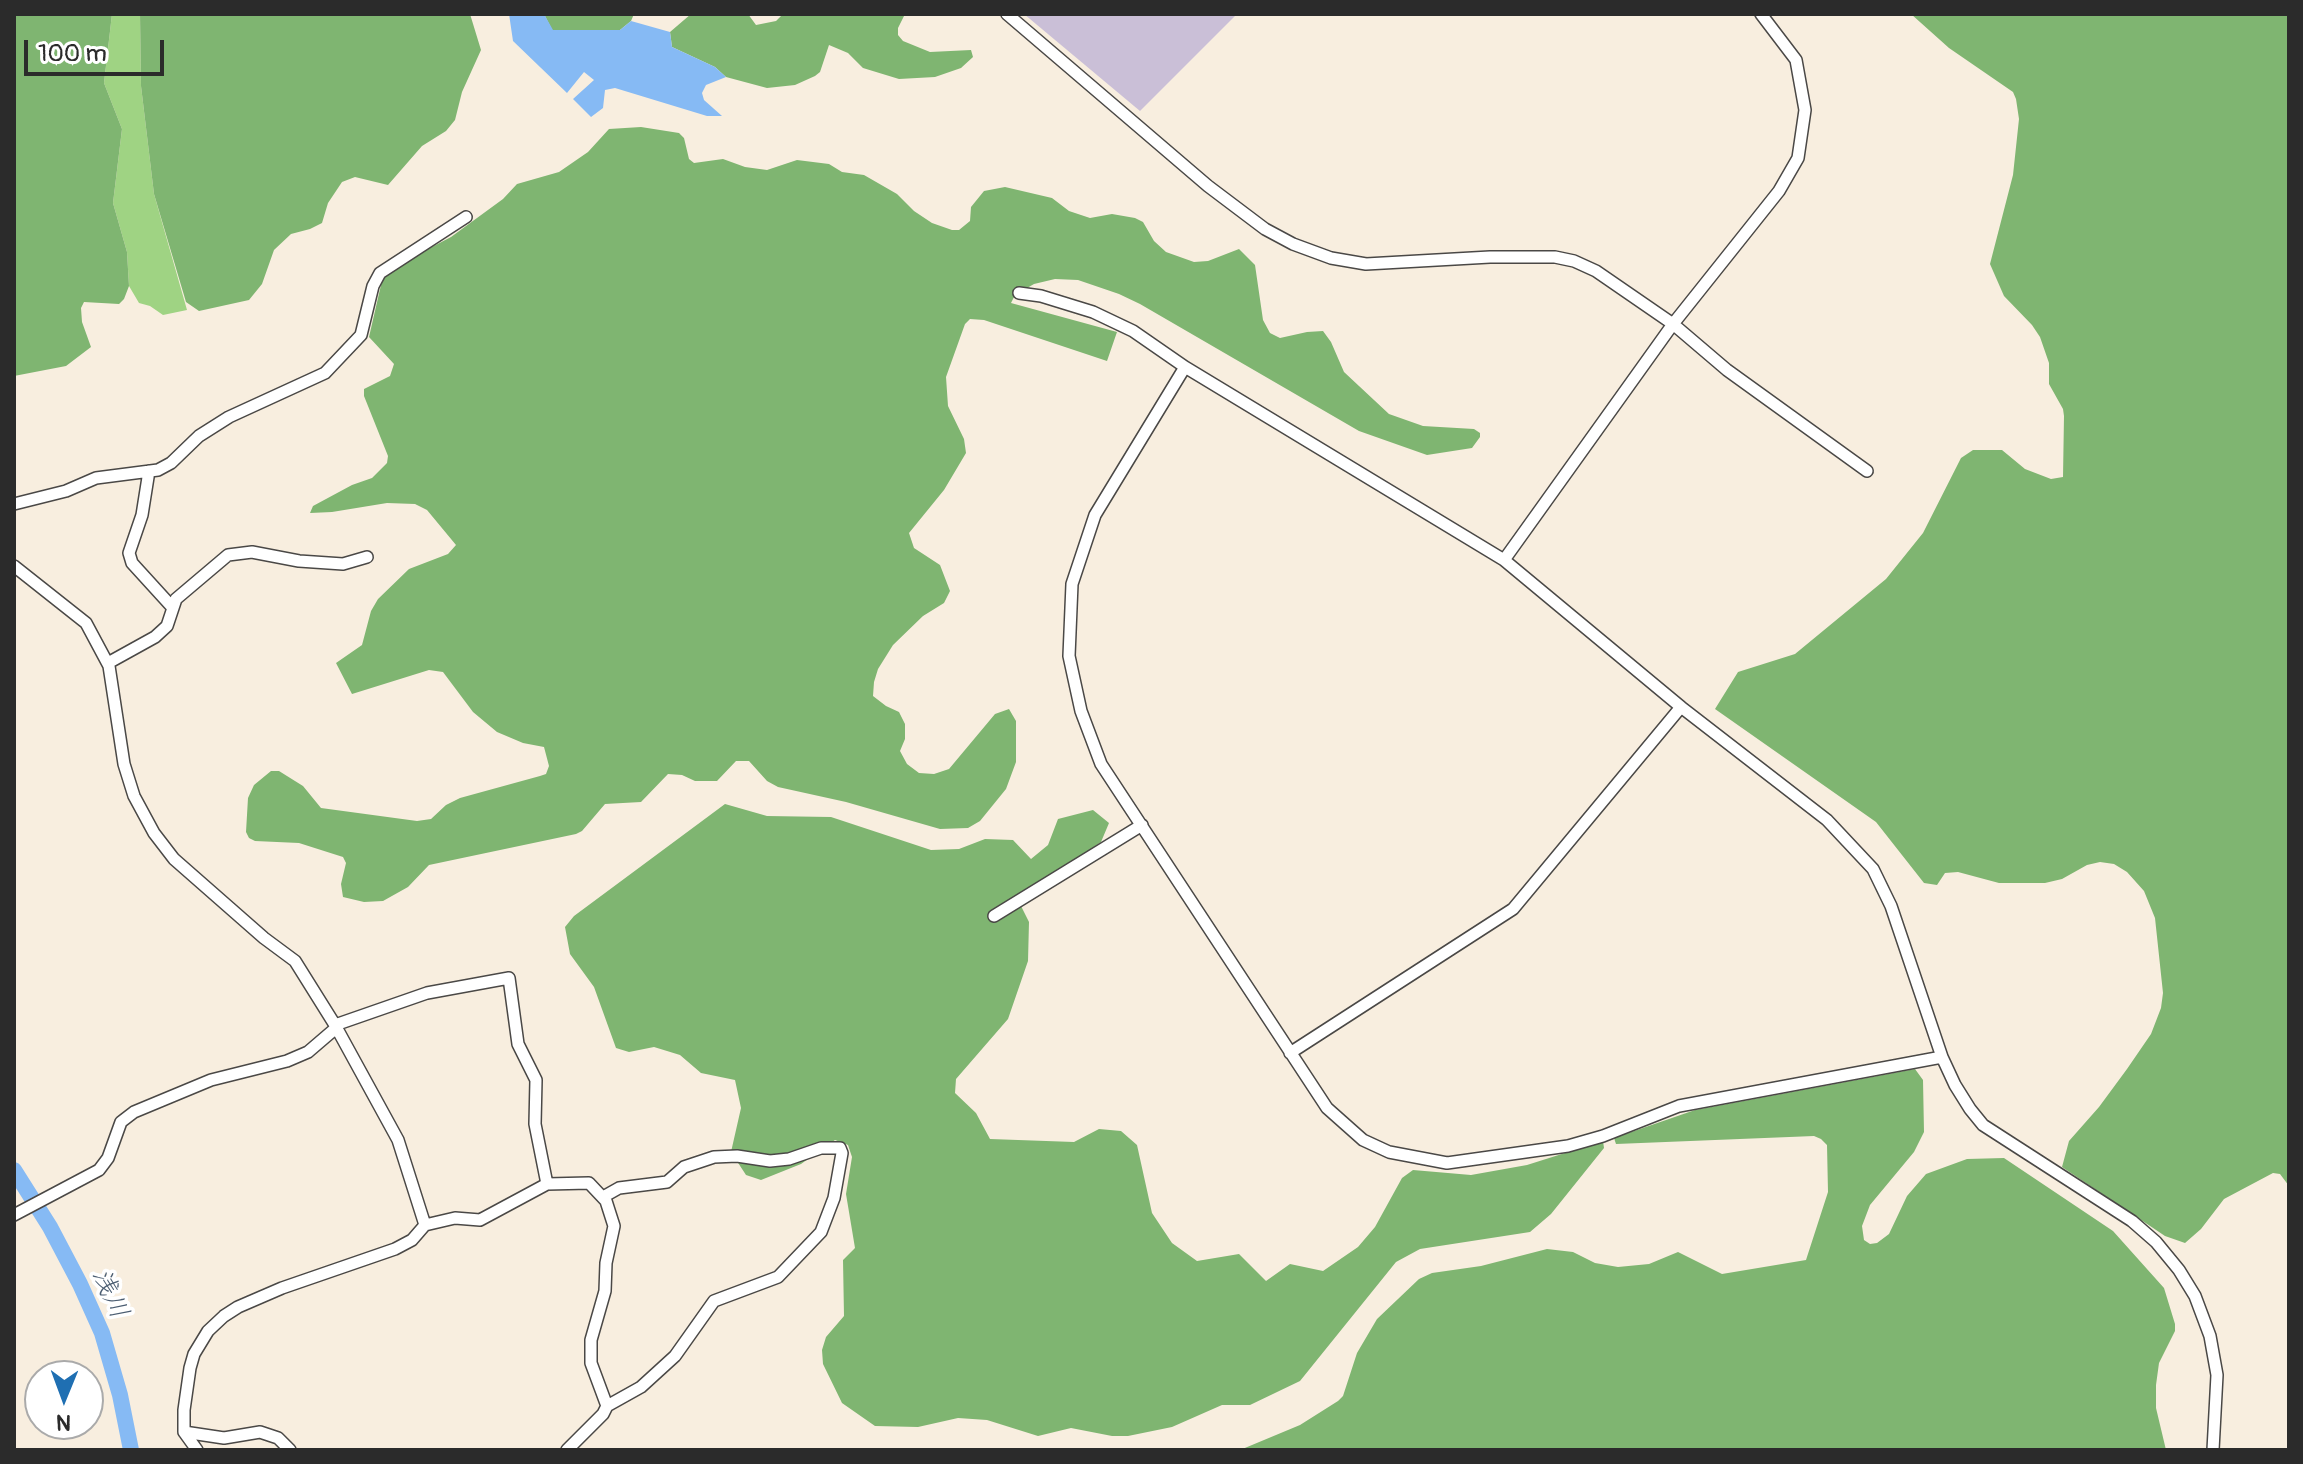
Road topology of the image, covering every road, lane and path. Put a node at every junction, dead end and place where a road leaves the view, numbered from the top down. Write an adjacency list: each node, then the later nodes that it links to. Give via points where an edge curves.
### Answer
1 (1007, 14): 5 (street, via 1208,186 1293,244 1366,264 1490,257 1574,261)
2 (1761, 14): 5 (street, via 1796,60 1805,110 1798,158 1779,191)
3 (466, 217): 7 (street, via 380,273 361,335 325,373 229,417 171,463)
4 (1019, 293): 6 (street, via 1093,312 1133,331)
5 (1673, 324): 8 (street, via 1727,370); 11 (street)
6 (1185, 367): 11 (street); 16 (street, via 1095,515 1072,584 1069,656 1081,711 1101,764)
7 (149, 471): 9 (street, via 96,478); 13 (street, via 129,553)
8 (1867, 471)
9 (14, 504)
10 (367, 557): 13 (street, via 343,564 252,552 228,555 176,599)
11 (1504, 560): 15 (street)
12 (14, 566): 14 (street, via 86,623)
13 (173, 608): 14 (street, via 167,626 155,637)
14 (108, 663): 18 (street, via 124,764 154,833 174,859 295,961)
15 (1681, 707): 19 (street, via 1513,909); 20 (street, via 1827,820 1873,869 1891,906)
16 (1142, 825): 17 (street); 19 (street)
17 (994, 916)
18 (336, 1026): 21 (street, via 427,993 509,978 518,1044 536,1080 535,1124); 23 (street, via 308,1052 211,1080 134,1112 121,1122 105,1165); 24 (street, via 398,1140)
19 (1290, 1053): 20 (street, via 1327,1108 1363,1140 1389,1152 1447,1163 1568,1146 1679,1106)
20 (1942, 1057): 30 (street, via 1983,1125 2132,1221 2179,1270 2210,1336 2217,1375)
21 (547, 1184): 22 (street, via 589,1183); 24 (street, via 480,1220 455,1218)
22 (603, 1197): 25 (street, via 614,1226 591,1363); 25 (street, via 619,1188 667,1182 684,1167 714,1157 770,1161 821,1148 840,1148 842,1153 821,1232 802,1253 778,1277 714,1301 675,1356 641,1387)
23 (14, 1215)
24 (425, 1225): 26 (street, via 405,1245 282,1288 224,1316 194,1354)
25 (607, 1406): 29 (street)
26 (184, 1432): 27 (street); 28 (street, via 224,1438 260,1432 278,1438)
27 (197, 1450)
28 (290, 1450)
29 (567, 1450)
30 (2213, 1450)

